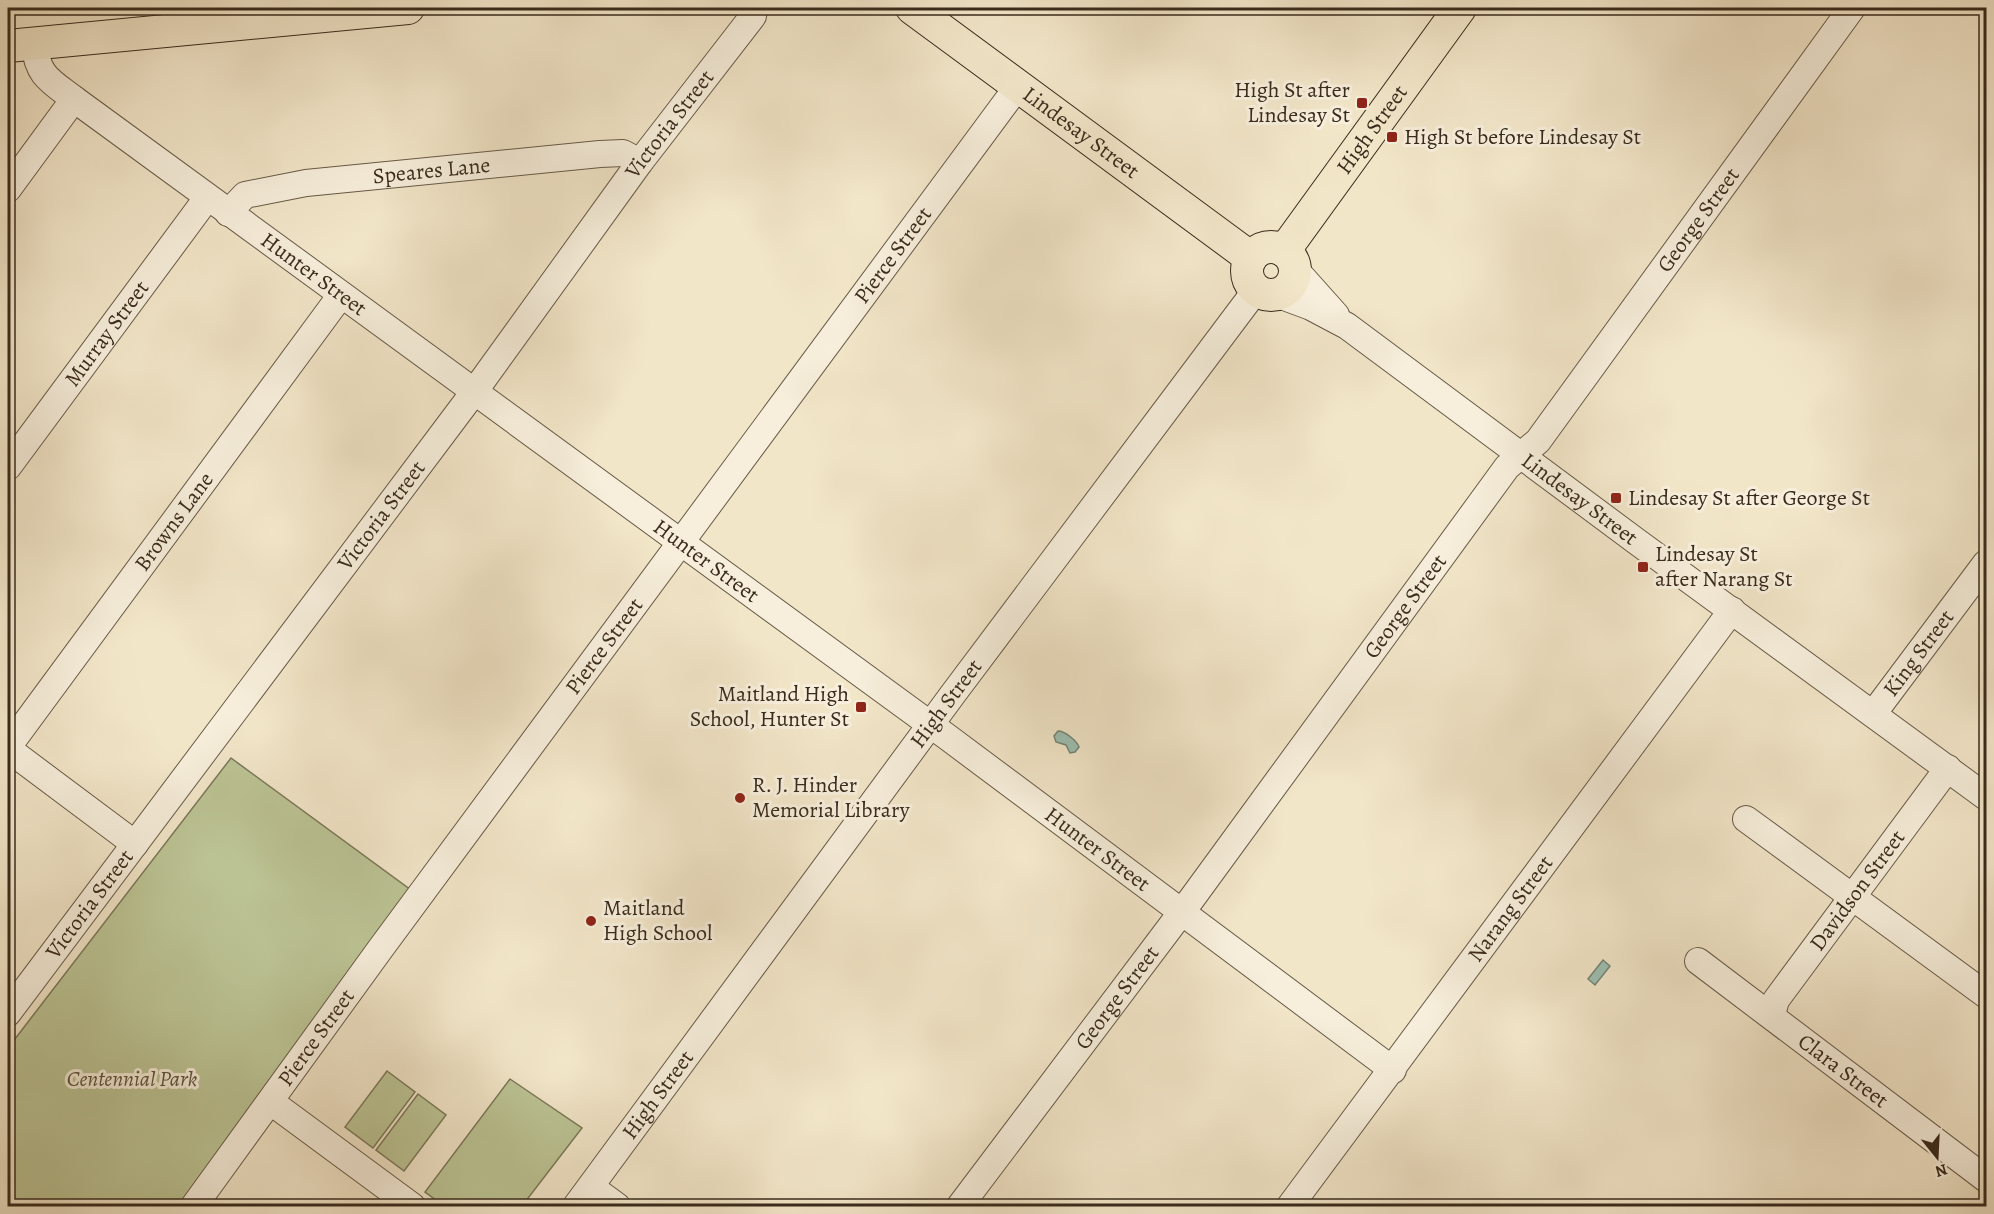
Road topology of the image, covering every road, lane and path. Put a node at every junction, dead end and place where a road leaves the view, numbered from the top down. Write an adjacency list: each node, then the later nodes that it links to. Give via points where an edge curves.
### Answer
1 (408, 8): 6 (main road)
2 (912, 8): 7 (main road, Lindesay Street)
3 (1460, 8): 14 (main road, High Street)
4 (1852, 8): 19 (street, George Street, via 1538,441)
5 (753, 16): 9 (street, Victoria Street)
6 (21, 45): 8 (street, Hunter Street, via 50,81)
7 (1018, 86): 13 (main road, Lindesay Street); 21 (street, Pierce Street)
8 (74, 99): 10 (street); 11 (street, Hunter Street)
9 (640, 162): 12 (street, Speares Lane, via 623,153 612,153 306,183 245,195); 18 (street, Victoria Street)
10 (8, 189)
11 (207, 198): 12 (street, Hunter Street); 20 (street, Murray Street)
12 (228, 213): 16 (street, Hunter Street)
13 (1251, 258): 14 (main road, via 1264,248 1274,247); 15 (main road, via 1248,275)
14 (1289, 260): 15 (main road, via 1290,284); 17 (street, Lindesay Street)
15 (1266, 292): 17 (street, Lindesay Street, via 1311,307); 25 (street, High Street)
16 (340, 296): 18 (street, Hunter Street); 26 (street, Browns Lane)
17 (1347, 326): 19 (street, Lindesay Street)
18 (474, 392): 21 (street, Hunter Street); 30 (street, Victoria Street)
19 (1522, 454): 23 (street, Lindesay Street); 32 (street, George Street, via 1507,467)
20 (8, 467)
21 (681, 544): 25 (street, Hunter Street); 38 (street, Pierce Street, via 387,939)
22 (1986, 563): 24 (street, King Street)
23 (1731, 609): 24 (street, Lindesay Street); 37 (street, Narang Street)
24 (1873, 714): 27 (street, Lindesay Street)
25 (931, 725): 32 (street, Hunter Street); 40 (street, High Street)
26 (8, 748): 30 (street)
27 (1948, 768): 28 (street, Lindesay Street); 31 (street, Davidson Street)
28 (1986, 796)
29 (1746, 819): 31 (street)
30 (135, 844): 35 (street, Victoria Street)
31 (1853, 898): 34 (street); 36 (street, Davidson Street, via 1776,1000)
32 (1181, 912): 37 (street, Hunter Street); 44 (street, George Street)
33 (1698, 961): 36 (street, Clara Street)
34 (1986, 995)
35 (8, 1013)
36 (1772, 1016): 39 (street, Clara Street)
37 (1393, 1070): 45 (street, Narang Street)
38 (271, 1102): 41 (street); 42 (street, Pierce Street)
39 (1986, 1179)
40 (583, 1197): 43 (street)
41 (396, 1202)
42 (194, 1206)
43 (617, 1206)
44 (960, 1206)
45 (1290, 1206)

